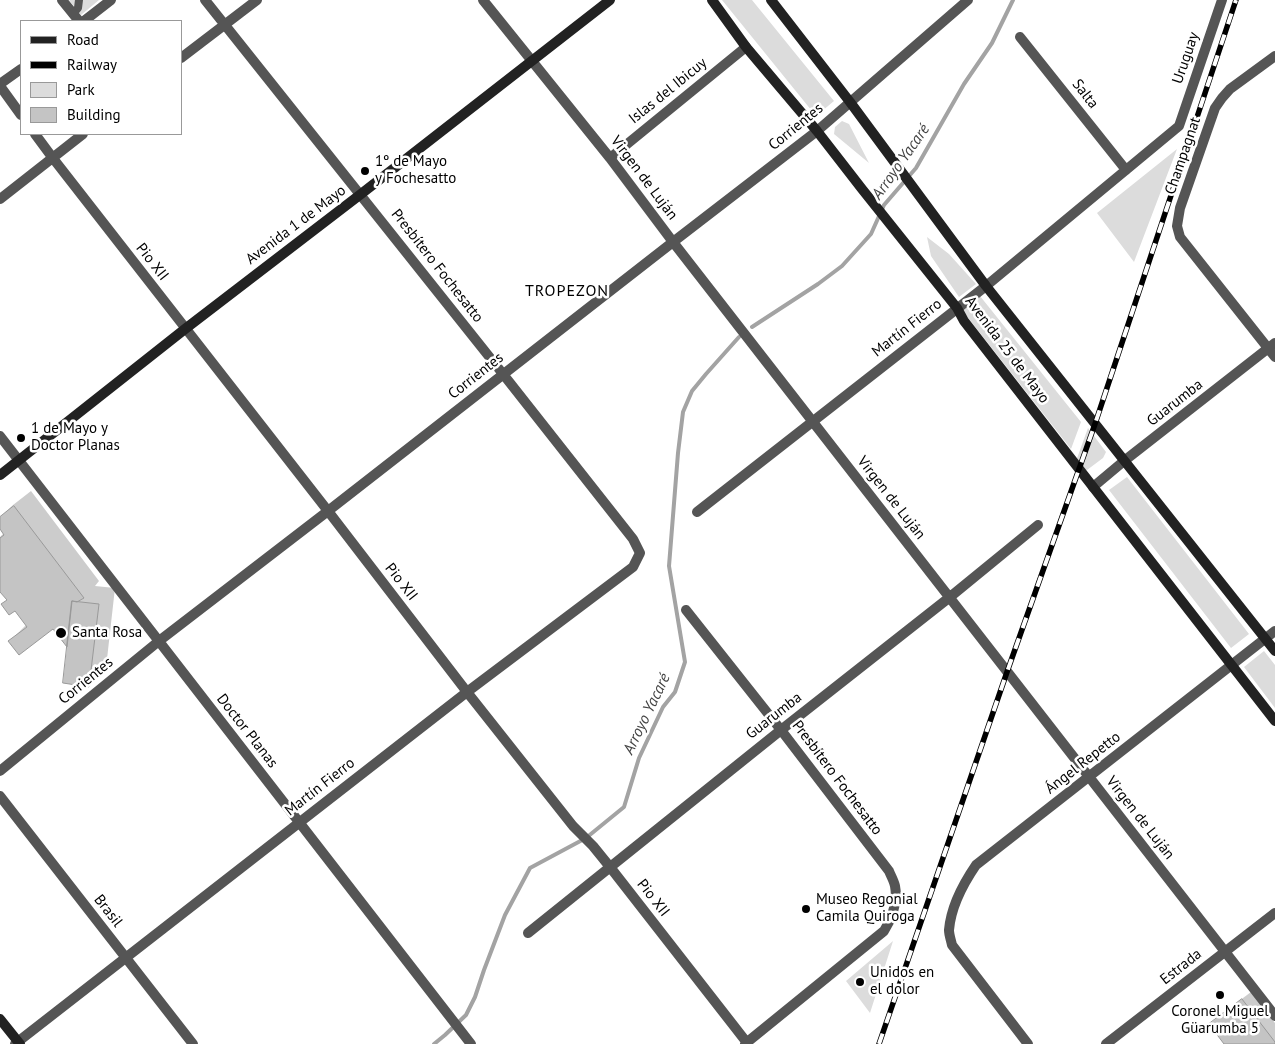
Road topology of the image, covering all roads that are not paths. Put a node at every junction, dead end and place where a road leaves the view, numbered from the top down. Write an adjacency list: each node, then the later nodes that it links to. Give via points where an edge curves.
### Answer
1 (62, 0): 12 (street)
2 (79, 0): 12 (street)
3 (111, 0): 13 (street)
4 (205, 0): 14 (street, Presbítero Fochesatto)
5 (258, 0): 14 (street)
6 (483, 0): 19 (street, Virgen de Luján)
7 (610, 0): 19 (main road, Avenida 1 de Mayo)
8 (712, 0): 16 (main road, Avenida 25 de Mayo)
9 (771, 0): 22 (main road, Avenida 25 de Mayo)
10 (968, 0): 22 (street, Corrientes)
11 (1222, 0): 24 (street, Uruguay)
12 (76, 18)
13 (85, 20)
14 (224, 24): 18 (street); 31 (street, Presbítero Fochesatto)
15 (1020, 36): 30 (street, Salta)
16 (746, 47): 25 (main road, Avenida 25 de Mayo); 29 (street, Islas del Ibicuy)
17 (1275, 56): 37 (street, Champagnat, via 1230,89 1215,108 1180,208 1177,226 1180,237)
18 (182, 57)
19 (533, 61): 29 (street, Virgen de Luján); 31 (main road, Avenida 1 de Mayo)
20 (20, 70): 21 (street)
21 (0, 85): 23 (street)
22 (850, 102): 25 (street, Corrientes); 34 (main road, Avenida 25 de Mayo)
23 (20, 114)
24 (1179, 126): 30 (street, Martín Fierro)
25 (817, 131): 33 (street, Corrientes); 35 (main road, Avenida 25 de Mayo)
26 (36, 135): 28 (street, Pio XII)
27 (82, 135): 28 (street)
28 (52, 158): 32 (street); 36 (street, Pio XII)
29 (610, 158): 33 (street, Virgen de Luján)
30 (1126, 170): 34 (street, Martín Fierro)
31 (361, 194): 36 (main road, Avenida 1 de Mayo); 38 (street, Presbítero Fochesatto)
32 (0, 199)
33 (673, 242): 38 (street, Corrientes); 39 (street, Virgen de Luján)
34 (986, 286): 35 (street, Martín Fierro); 42 (main road, Avenida 25 de Mayo)
35 (957, 308): 39 (street, Martín Fierro); 44 (main road, Avenida 25 de Mayo)
36 (185, 329): 41 (main road, Avenida 1 de Mayo); 45 (street, Pio XII)
37 (1273, 349): 42 (street, Guarumba)
38 (503, 374): 45 (street, Corrientes); 48 (street, Presbítero Fochesatto, via 633,539)
39 (813, 421): 46 (street, Martín Fierro); 49 (street, Virgen de Luján)
40 (0, 436): 41 (street, Doctor Planas)
41 (19, 460): 43 (main road, Avenida 1 de Mayo); 53 (street, Doctor Planas)
42 (1124, 461): 44 (street, Guarumba); 52 (main road, Avenida 25 de Mayo)
43 (0, 475)
44 (1093, 487): 55 (main road, Avenida 25 de Mayo)
45 (328, 511): 53 (street, Corrientes); 56 (street, Pio XII)
46 (697, 512)
47 (1038, 525): 49 (street, Guarumba)
48 (640, 553): 56 (street, Martín Fierro, via 633,567)
49 (950, 598): 58 (street, Guarumba); 60 (street, Virgen de Luján)
50 (686, 610): 58 (street, Presbítero Fochesatto)
51 (1275, 631): 52 (street, Ángel Repetto)
52 (1265, 638): 54 (main road, Avenida 25 de Mayo); 55 (street, Ángel Repetto)
53 (159, 641): 59 (street, Corrientes); 62 (street, Doctor Planas)
54 (1275, 651)
55 (1232, 665): 57 (main road, Avenida 25 de Mayo); 60 (street, Ángel Repetto)
56 (467, 692): 62 (street, Martín Fierro); 63 (street, Pio XII)
57 (1275, 721)
58 (781, 730): 63 (street, Guarumba); 73 (street, Presbítero Fochesatto, via 888,871 895,886 895,901 892,918 884,931)
59 (0, 772)
60 (1089, 777): 66 (street, Virgen de Luján); 74 (street, Ángel Repetto, via 976,865 952,913 949,932 952,945)
61 (0, 796): 67 (street, Brasil)
62 (299, 822): 67 (street, Martín Fierro); 72 (street, Doctor Planas)
63 (610, 868): 65 (street, Guarumba); 73 (street, Pio XII)
64 (1275, 913): 66 (street, Estrada)
65 (528, 933)
66 (1225, 952): 68 (street, Virgen de Luján); 75 (street, Estrada)
67 (126, 958): 70 (street, Martín Fierro); 71 (street, Brasil)
68 (1275, 1016)
69 (0, 1019): 70 (main road)
70 (18, 1043)
71 (193, 1044)
72 (471, 1044)
73 (747, 1044)
74 (1028, 1044)
75 (1106, 1044)

